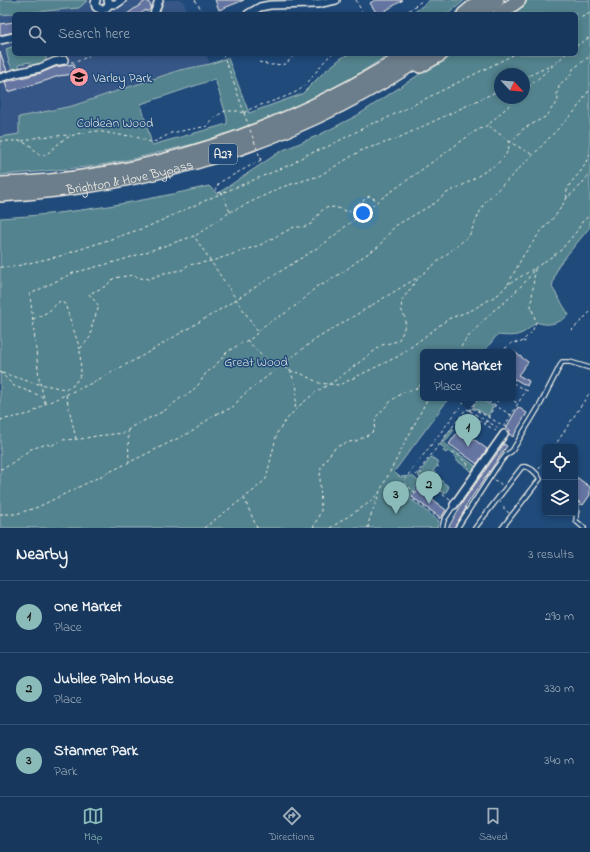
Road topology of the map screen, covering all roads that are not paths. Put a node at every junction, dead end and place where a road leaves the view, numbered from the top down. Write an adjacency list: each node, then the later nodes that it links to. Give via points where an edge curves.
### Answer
1 (96, 0): 9 (street)
2 (122, 0): 8 (street, via 116,4)
3 (159, 0): 10 (street)
4 (336, 0): 11 (street, via 317,4 260,5)
5 (481, 0): 12 (highway)
6 (497, 0): 13 (highway)
7 (519, 0): 14 (highway)
8 (109, 2): 9 (street, via 106,9)
9 (98, 12)
10 (155, 12)
11 (251, 12)
12 (466, 12)
13 (482, 12)
14 (503, 12)
15 (12, 38): 16 (street)
16 (0, 40)
17 (404, 56): 23 (highway, Brighton & Hove Bypass / A27, via 310,108 267,127 182,156 77,177)
18 (424, 56): 22 (highway, Brighton & Hove Bypass / A27)
19 (438, 56): 22 (highway, A27, via 386,87)
20 (66, 61): 21 (street, via 54,62)
21 (0, 78)
22 (346, 102): 24 (highway, Brighton & Hove Bypass / A27, via 272,136 184,166 80,187)
23 (0, 184)
24 (0, 195)
25 (590, 368): 31 (lane, via 562,362 512,451 489,479)
26 (503, 430): 28 (street)
27 (540, 478): 32 (lane, via 530,468 522,468); 33 (lane)
28 (454, 504): 30 (lane)
29 (576, 516): 34 (lane, via 576,521)
30 (442, 528)
31 (457, 528)
32 (475, 528)
33 (502, 528)
34 (584, 528)

